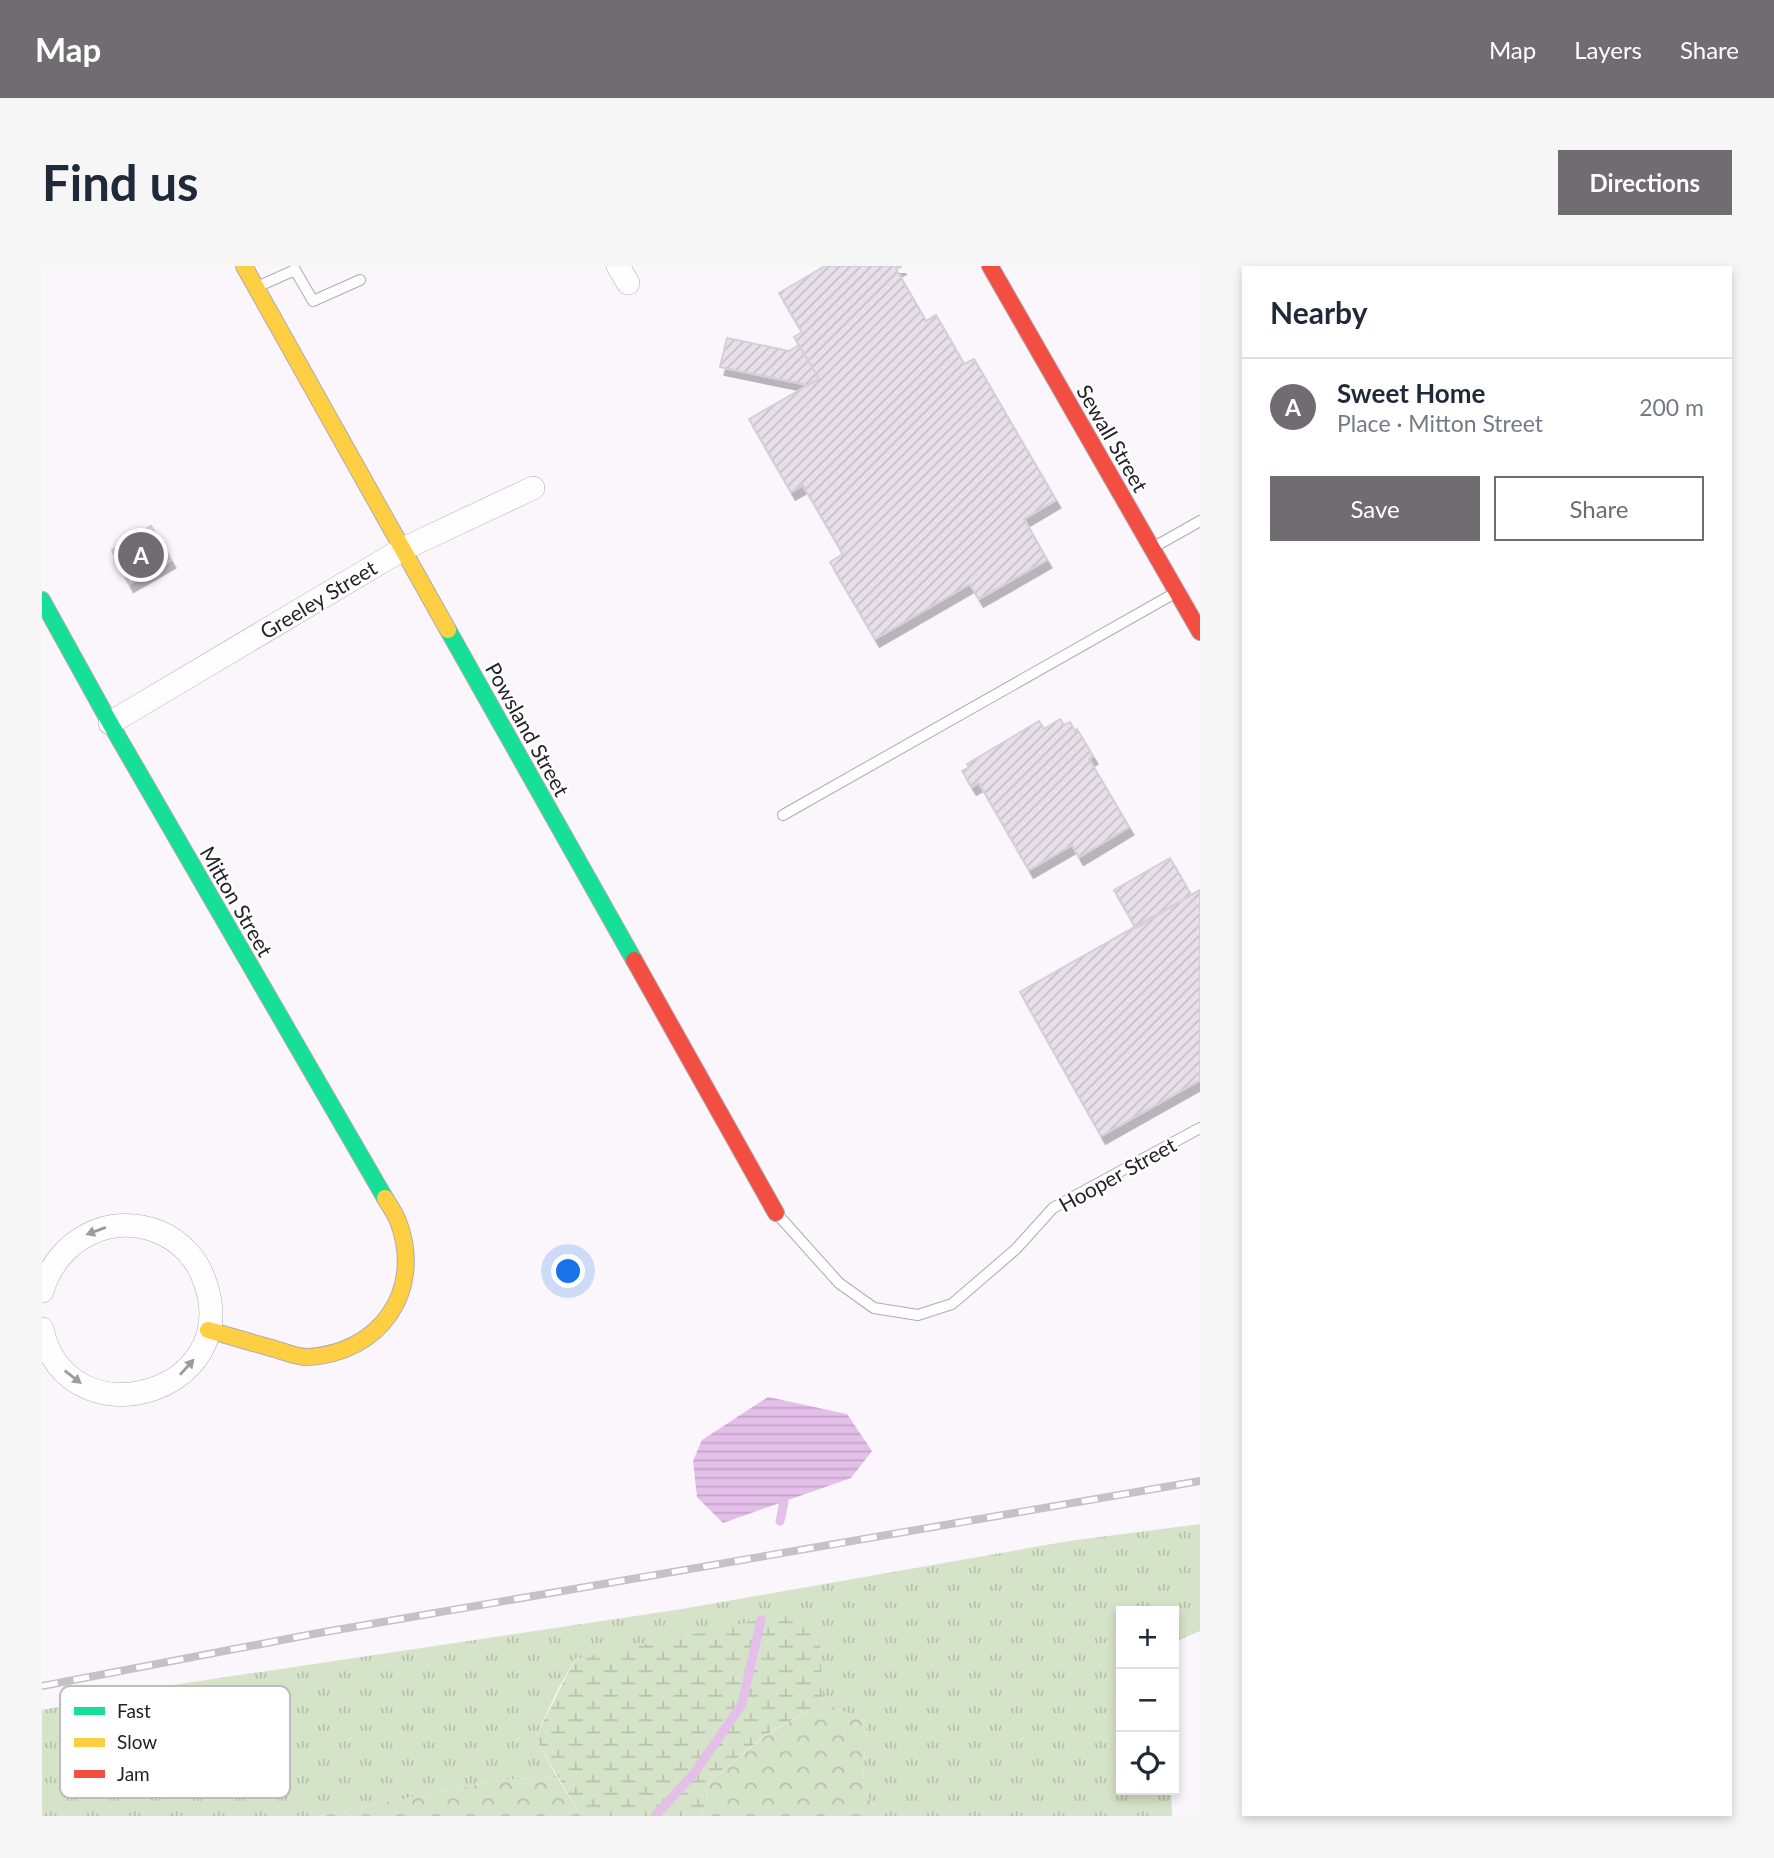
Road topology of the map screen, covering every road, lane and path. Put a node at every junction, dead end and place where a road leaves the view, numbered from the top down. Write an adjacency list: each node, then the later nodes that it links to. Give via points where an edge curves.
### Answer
1 (244, 266): 4 (street, Powsland Street)
2 (990, 266): 7 (street, Sewall Street)
3 (360, 280): 4 (lane, via 313,300 295,270)
4 (256, 287): 8 (street, Powsland Street)
5 (533, 488): 8 (street, Greeley Street)
6 (1200, 521): 7 (lane)
7 (1152, 548): 9 (street, Sewall Street)
8 (403, 549): 12 (street, Greeley Street); 15 (street, Powsland Street)
9 (1177, 592): 11 (street, Sewall Street); 13 (lane)
10 (42, 600): 12 (street, Mitton Street)
11 (1200, 632)
12 (110, 723): 18 (street, Mitton Street, via 398,1221 406,1249 405,1280 386,1321 363,1342 334,1354 303,1357)
13 (783, 816)
14 (1200, 1128): 15 (lane, Hooper Street, via 1053,1208 1016,1249 952,1304 918,1315 874,1308 839,1283)
15 (776, 1213)
16 (42, 1292): 18 (street, one-way to 16, via 210,1302 203,1274 176,1241 150,1229 123,1225 94,1230 56,1261)
17 (42, 1329): 18 (street, one-way to 18, via 55,1360 75,1380 100,1392 128,1396 155,1390 179,1377 197,1356)
18 (208, 1330)

